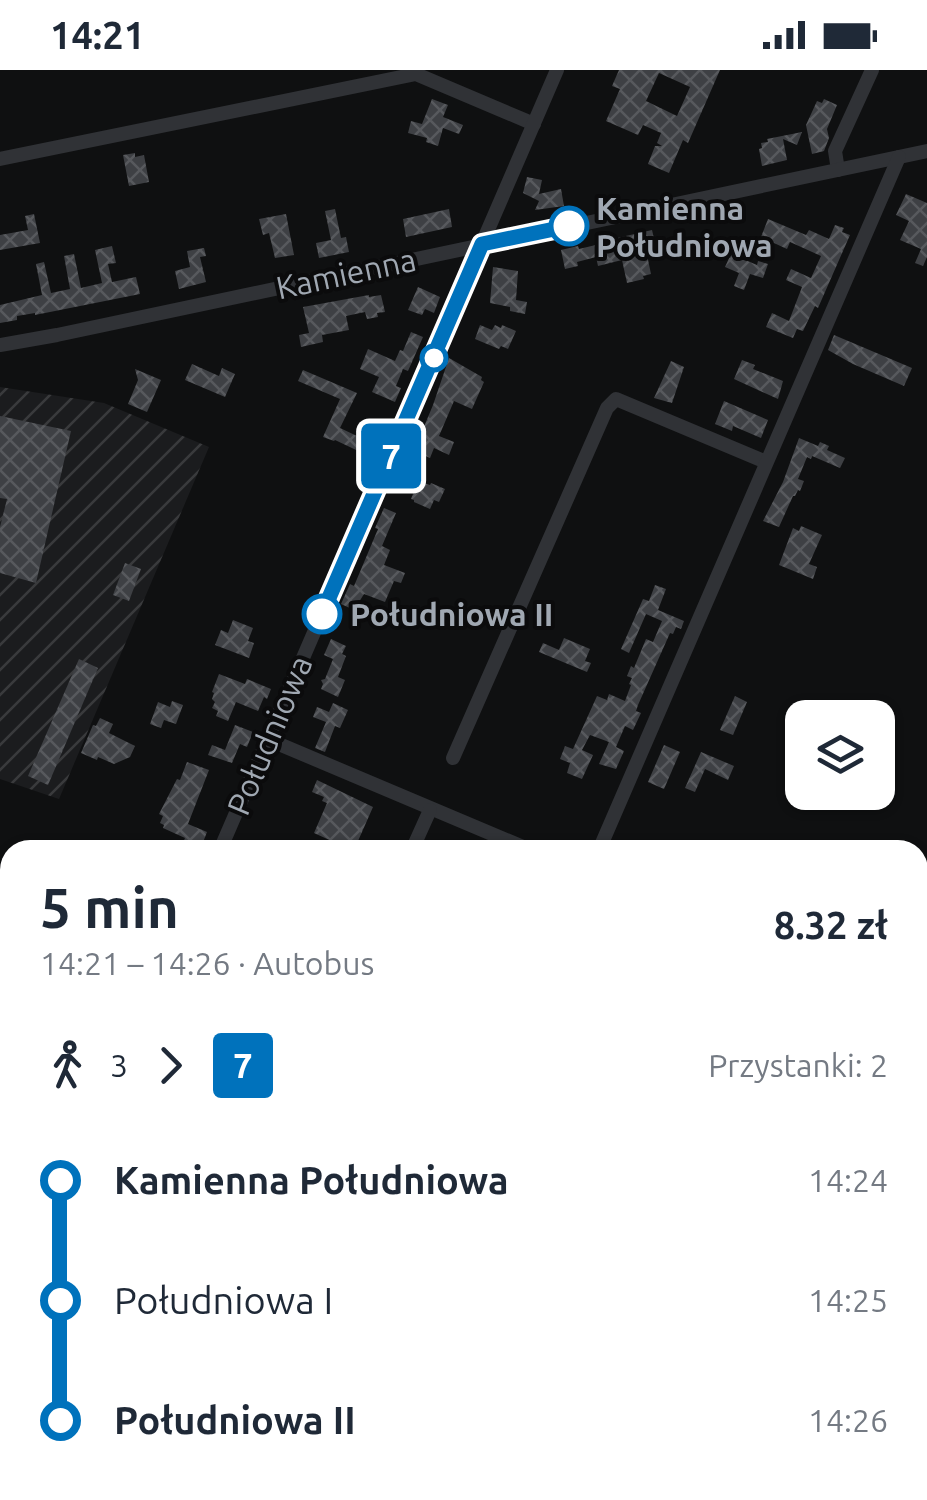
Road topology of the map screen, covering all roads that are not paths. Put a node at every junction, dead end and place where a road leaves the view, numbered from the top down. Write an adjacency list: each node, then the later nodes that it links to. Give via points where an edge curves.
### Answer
1 (558, 70): 4 (street, Południowa)
2 (872, 70): 8 (street, via 836,151)
3 (398, 73): 4 (street, via 416,74); 7 (street)
4 (534, 124): 9 (street, Południowa)
5 (927, 151): 6 (street, Kamienna)
6 (898, 157): 8 (street, Kamienna); 11 (street)
7 (0, 159)
8 (838, 170): 9 (street, Kamienna)
9 (482, 244): 10 (street, Kamienna); 12 (street, Południowa)
10 (0, 346)
11 (766, 462): 13 (street, via 612,402); 18 (street)
12 (267, 739): 14 (street); 15 (street, Południowa)
13 (453, 758)
14 (430, 810): 16 (street); 17 (street)
15 (224, 840)
16 (416, 840)
17 (505, 840)
18 (603, 840)

